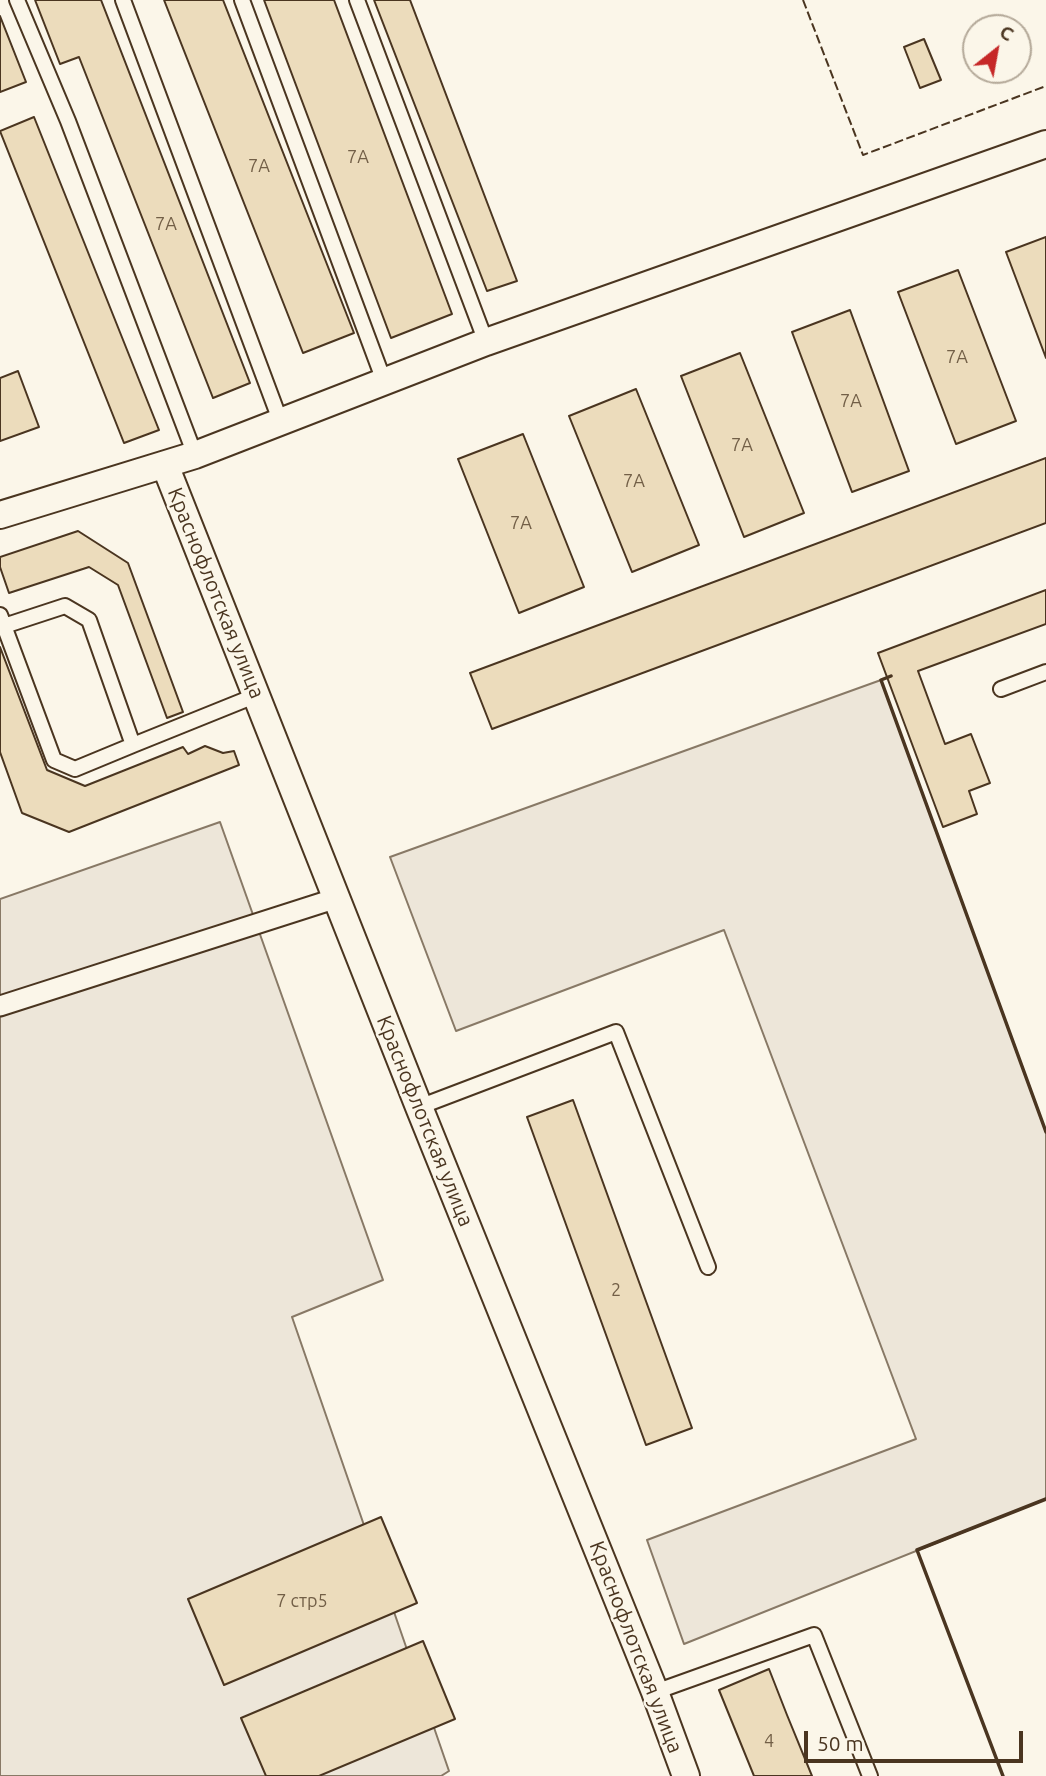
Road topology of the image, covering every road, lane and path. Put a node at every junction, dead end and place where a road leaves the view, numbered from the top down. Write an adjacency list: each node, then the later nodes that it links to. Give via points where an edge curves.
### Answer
1 (17, 0): 9 (lane)
2 (123, 0): 8 (lane)
3 (242, 0): 7 (lane)
4 (356, 0): 6 (lane)
5 (1046, 144): 6 (street)
6 (486, 342): 7 (street)
7 (384, 381): 8 (street)
8 (280, 420): 9 (street)
9 (195, 455): 10 (street)
10 (165, 465): 11 (street); 15 (street, Краснофлотская улица)
11 (0, 515)
12 (2, 621): 16 (lane, via 65,606 89,620); 16 (lane, via 54,760 75,769)
13 (1046, 672): 14 (lane)
14 (1001, 688)
15 (257, 695): 16 (lane); 17 (street, Краснофлотская улица)
16 (133, 746)
17 (337, 898): 18 (street); 19 (street, Краснофлотская улица)
18 (0, 1006)
19 (419, 1107): 20 (lane, via 616,1032); 21 (street, Краснофлотская улица)
20 (708, 1267)
21 (655, 1692): 22 (street, Краснофлотская улица); 23 (lane, via 814,1635)
22 (686, 1776)
23 (870, 1776)

